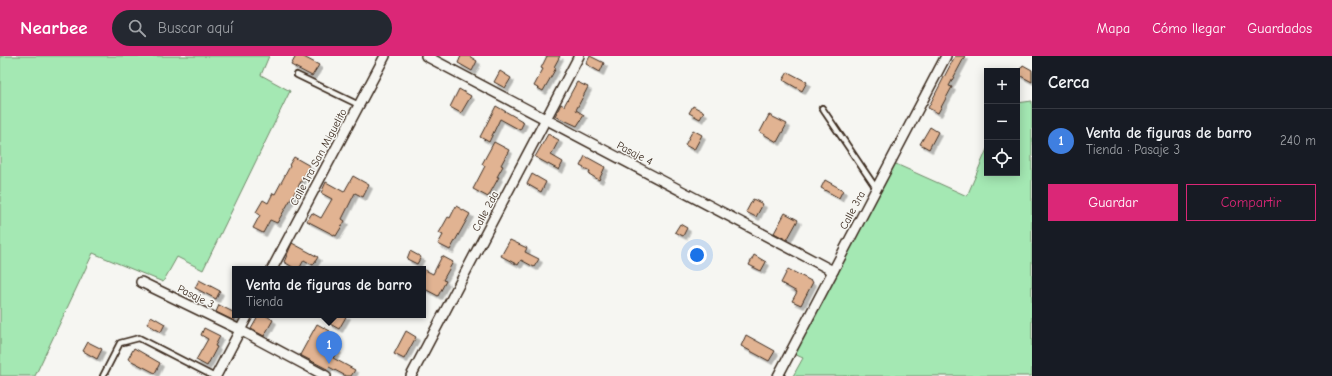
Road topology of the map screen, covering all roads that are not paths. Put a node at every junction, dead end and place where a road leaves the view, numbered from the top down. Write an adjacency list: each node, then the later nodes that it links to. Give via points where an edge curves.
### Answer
1 (385, 56): 6 (street, Calle 1ra San Miguelito)
2 (426, 56): 8 (street, Pasaje 4)
3 (579, 56): 8 (street, Calle 2da)
4 (946, 56): 9 (street, Calle 3ra)
5 (297, 75): 6 (lane)
6 (359, 106): 10 (street, Calle 1ra San Miguelito)
7 (822, 108): 9 (lane)
8 (546, 119): 11 (street, Pasaje 4); 18 (street, Calle 2da)
9 (876, 189): 11 (street, Calle 3ra)
10 (274, 266)
11 (833, 271): 19 (street, Calle 3ra)
12 (141, 282): 14 (street, Pasaje 3)
13 (246, 318): 14 (street)
14 (240, 330): 16 (street); 17 (street, Pasaje 3)
15 (103, 376): 16 (lane, via 120,342 139,338)
16 (215, 376)
17 (326, 376)
18 (412, 376)
19 (778, 376)

